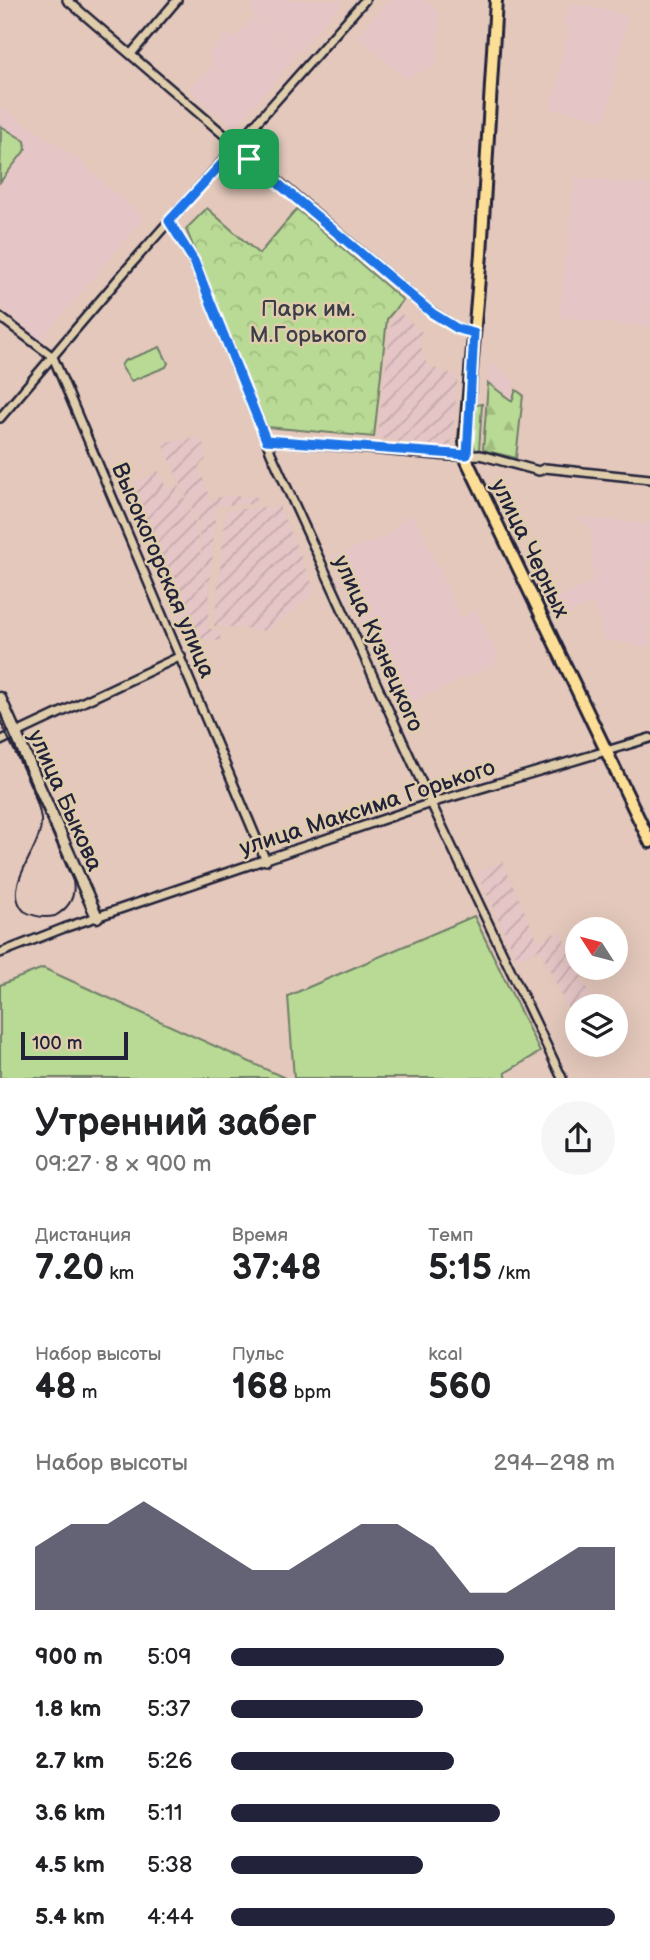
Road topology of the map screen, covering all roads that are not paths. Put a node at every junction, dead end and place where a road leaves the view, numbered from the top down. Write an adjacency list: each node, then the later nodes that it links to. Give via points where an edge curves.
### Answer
1 (67, 0): 5 (street)
2 (177, 0): 5 (street)
3 (365, 0): 6 (street)
4 (496, 0): 9 (main road, улица Черных)
5 (131, 54): 6 (street)
6 (238, 146): 7 (street); 9 (street, via 432,313)
7 (169, 221): 10 (street); 12 (street, улица Кузнецкого, via 194,261)
8 (0, 317): 10 (street)
9 (474, 333): 13 (main road, улица Черных)
10 (53, 356): 11 (street); 15 (street, Высокогорская улица)
11 (0, 418)
12 (266, 440): 13 (street); 21 (street, улица Кузнецкого)
13 (467, 455): 14 (street, via 536,471 545,468); 20 (main road, улица Черных, via 473,478)
14 (650, 479)
15 (181, 656): 17 (street); 23 (street, Высокогорская улица)
16 (0, 698): 17 (street, улица Быкова)
17 (15, 734): 19 (street); 24 (street, улица Быкова)
18 (650, 738): 20 (street, улица Максима Горького)
19 (0, 741)
20 (607, 752): 21 (street, улица Максима Горького); 22 (main road, улица Черных)
21 (431, 803): 23 (street, улица Максима Горького); 26 (street, улица Кузнецкого)
22 (650, 842)
23 (266, 860): 24 (street, улица Максима Горького)
24 (97, 917): 25 (street, улица Максима Горького)
25 (0, 953)
26 (562, 1078)

